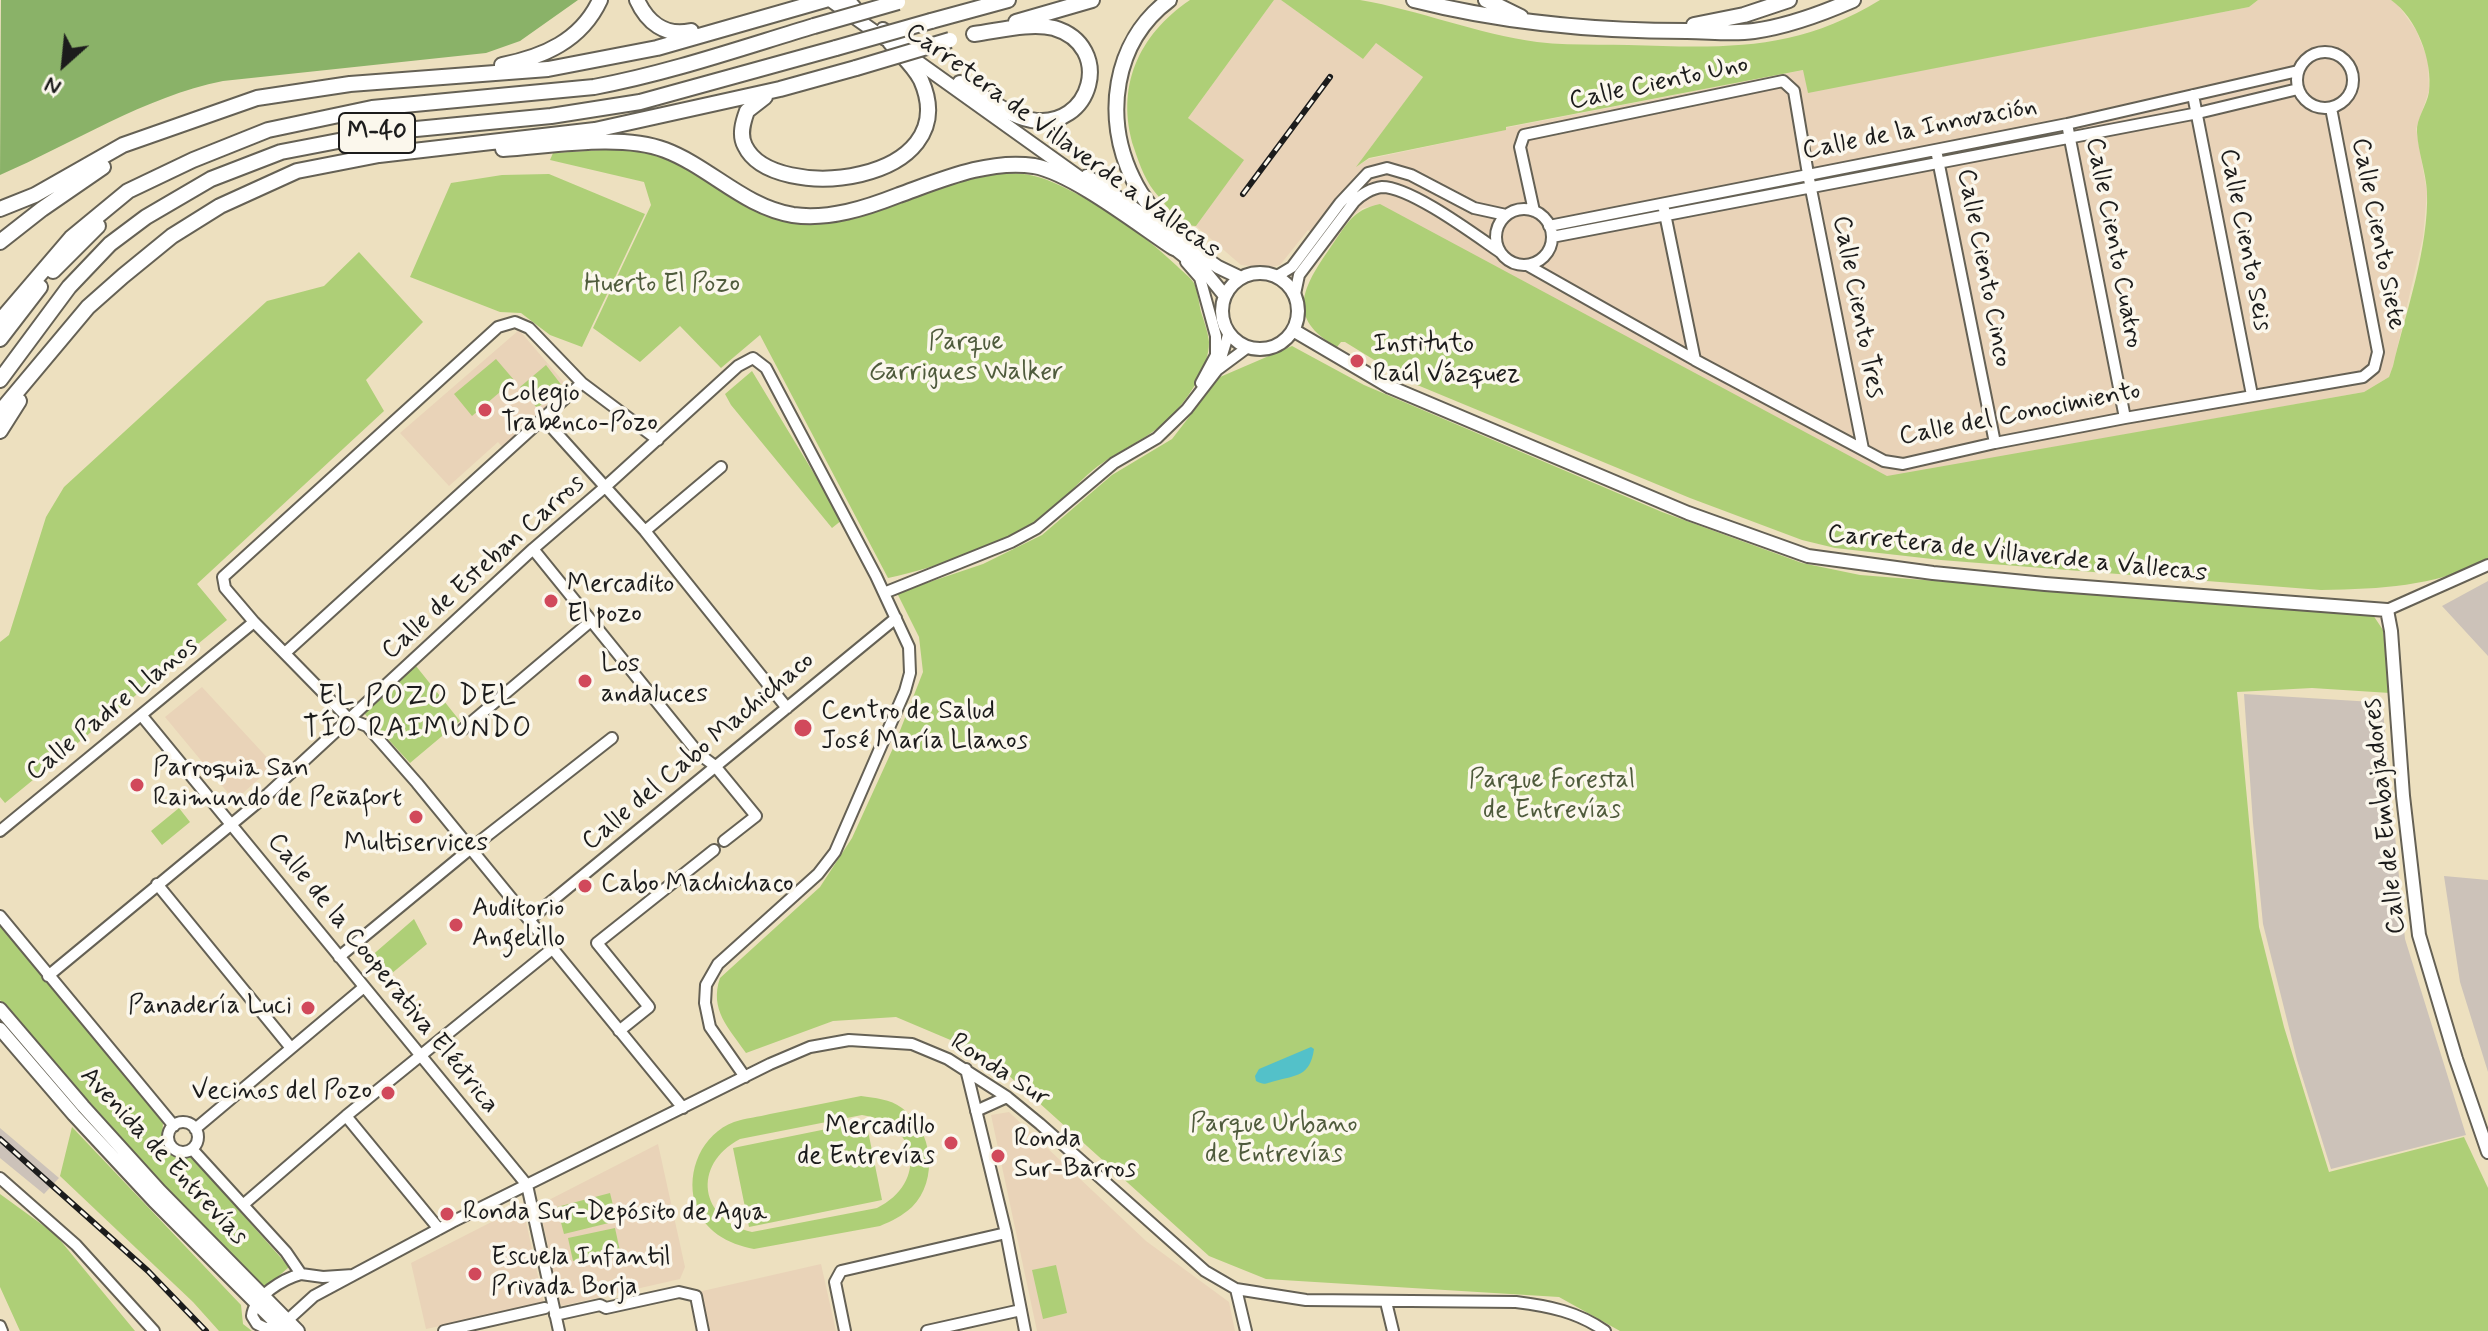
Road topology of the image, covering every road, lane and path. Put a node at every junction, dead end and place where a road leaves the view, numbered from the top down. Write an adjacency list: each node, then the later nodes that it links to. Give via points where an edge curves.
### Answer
1 (600, 0): 19 (highway, via 583,26 546,53)
2 (637, 0): 13 (highway, via 645,16 661,29 680,34)
3 (828, 0): 13 (highway); 17 (main road, Carretera de Villaverde a Vallecas)
4 (1008, 0): 58 (highway, M-40, bridge, via 640,102 385,132 281,152 211,179 110,244 69,287)
5 (1092, 0): 16 (highway)
6 (1169, 0): 42 (highway, via 1146,22 1121,67 1115,109 1133,179)
7 (1414, 0): 14 (highway)
8 (1486, 0): 14 (highway)
9 (1789, 0): 15 (highway)
10 (1853, 0): 15 (highway, via 1808,19 1753,31)
11 (901, 1): 31 (highway, M-40, bridge, via 625,81 372,108 268,130)
12 (848, 3): 20 (main road, Carretera de Villaverde a Vallecas)
13 (758, 19): 19 (highway, via 657,48 548,69)
14 (1535, 24): 15 (highway)
15 (1662, 31)
16 (974, 34): 20 (highway, via 1056,29 1082,46 1091,77 1078,105 1049,121 1015,114); 21 (highway, bridge)
17 (890, 42): 21 (highway, via 919,76 929,112 925,128 907,152 880,170 827,178 763,165 745,146 744,119 753,104); 42 (main road, Carretera de Villaverde a Vallecas)
18 (2298, 71): 22 (street); 23 (street, Calle de la Innovación); 24 (street, via 2319,52 2346,61 2352,88)
19 (428, 80): 27 (highway, via 350,84 257,98)
20 (960, 83): 42 (main road, Carretera de Villaverde a Vallecas)
21 (780, 89): 30 (highway, via 595,130)
22 (2298, 89): 24 (street, via 2311,105); 25 (street, Calle de la Innovación)
23 (2193, 95): 25 (street, Calle Ciento Seis); 26 (street, Calle de la Innovación)
24 (2331, 108): 56 (street, Calle Ciento Siete, via 2378,352)
25 (2198, 113): 28 (street, Calle de la Innovación); 60 (street, Calle Ciento Seis)
26 (2067, 124): 28 (street, Calle Ciento Cuatro); 29 (street, Calle de la Innovación)
27 (162, 132): 36 (highway, via 123,145); 41 (highway, via 80,182)
28 (2070, 136): 32 (street, Calle de la Innovación); 63 (street, Calle Ciento Cuatro)
29 (1936, 149): 32 (street, Calle Ciento Cinco); 33 (street, Calle de la Innovación)
30 (379, 155): 42 (highway, via 645,142 680,156 754,203 808,216 857,209 966,172 1033,166 1064,176); 53 (highway, via 297,171 220,206 123,276)
31 (193, 160): 49 (highway, via 128,191 71,238); 52 (highway, M-40, via 97,227 51,273)
32 (1939, 161): 34 (street, Calle de la Innovación); 67 (street, Calle Ciento Cinco)
33 (1808, 174): 34 (street, Calle Ciento Tres); 35 (street, Calle de la Innovación); 37 (street, Calle Ciento Uno, via 1794,91 1783,81 1524,135 1520,147)
34 (1810, 186): 38 (street, Calle de la Innovación); 68 (street, Calle Ciento Tres)
35 (1663, 202): 38 (street); 40 (street, Calle de la Innovación)
36 (0, 209)
37 (1534, 211): 39 (street, via 1519,209); 40 (street)
38 (1665, 214): 40 (street, Calle de la Innovación); 55 (street)
39 (1506, 215): 43 (street, via 1497,229); 45 (street, via 1474,208 1411,175 1387,168 1368,173 1292,267)
40 (1550, 231): 44 (street, via 1547,253)
41 (0, 242)
42 (1178, 245): 46 (main road, Carretera de Villaverde a Vallecas); 48 (main road, Carretera de Villaverde a Vallecas); 61 (street, via 1200,278 1216,336 1216,355)
43 (1500, 252): 44 (street, via 1512,263); 47 (street, via 1408,195 1381,187 1354,202 1299,275)
44 (1527, 265): 55 (street, Calle del Conocimiento)
45 (1277, 276): 46 (main road, via 1253,273); 47 (main road)
46 (1241, 278): 48 (main road)
47 (1295, 294): 50 (main road, via 1298,318)
48 (1225, 296): 51 (main road, via 1222,308)
49 (0, 321)
50 (1293, 330): 54 (main road, via 1274,346); 75 (main road, Carretera de Villaverde a Vallecas, via 1390,387 1688,513 1808,556 2031,583)
51 (1229, 332): 54 (main road); 57 (street)
52 (0, 339)
53 (59, 343): 62 (highway); 65 (highway)
54 (1248, 347): 57 (street)
55 (1695, 360): 68 (street, Calle del Conocimiento)
56 (2374, 368): 60 (street, Calle del Conocimiento, via 2363,377)
57 (1217, 370): 61 (street)
58 (0, 380)
59 (582, 383): 64 (street); 66 (street); 78 (street, via 529,328 515,322 498,327 223,577 225,588)
60 (2252, 395): 63 (street, Calle del Conocimiento)
61 (1187, 409): 74 (street, via 1157,438 1114,463 1037,528)
62 (0, 412)
63 (2125, 418): 67 (street, Calle del Conocimiento)
64 (544, 419): 70 (street); 79 (street)
65 (0, 431)
66 (658, 440): 70 (street, Calle de Esteban Carros); 74 (street, Calle de Esteban Carros, via 753,358 766,368)
67 (1995, 443): 68 (street, Calle del Conocimiento, via 1903,464)
68 (1863, 449)
69 (721, 467): 71 (street)
70 (605, 487): 71 (street); 72 (street, Calle de Esteban Carros)
71 (645, 531): 80 (street)
72 (533, 549): 77 (street); 82 (street, Calle de Esteban Carros)
73 (2488, 565): 75 (street, Carretera de Villaverde a Vallecas)
74 (884, 593): 76 (street)
75 (2387, 610): 112 (main road, Calle de Embajadores, via 2419,935)
76 (896, 618): 80 (street, Calle del Cabo Machichaco); 104 (street, via 909,647 910,673 835,852 818,874 718,964 706,985 710,1027)
77 (591, 621): 83 (street); 85 (street, via 699,754)
78 (254, 622): 79 (street); 81 (street, Calle Padre Llanos)
79 (285, 653): 82 (street)
80 (787, 708): 85 (street, Calle del Cabo Machichaco)
81 (142, 716): 86 (street, Calle de la Cooperativa Eléctrica); 87 (street, Calle Padre Llanos)
82 (349, 719): 86 (street, Calle de Esteban Carros); 89 (street, via 367,726)
83 (462, 730)
84 (612, 738): 89 (street)
85 (715, 766): 88 (street, via 756,816); 93 (street, Calle del Cabo Machichaco)
86 (231, 825): 91 (street, Calle de Esteban Carros); 95 (street, Calle de la Cooperativa Eléctrica)
87 (0, 831)
88 (724, 841)
89 (470, 849): 93 (street); 95 (street)
90 (714, 850): 100 (street, via 597,943 649,1007)
91 (157, 884): 96 (street, Calle de Esteban Carros); 101 (street)
92 (0, 916): 96 (street)
93 (530, 919): 94 (street)
94 (552, 949): 100 (street); 102 (street)
95 (339, 957): 97 (street, Calle de la Cooperativa Eléctrica)
96 (48, 976): 109 (street)
97 (364, 987): 101 (street); 102 (street, Calle de la Cooperativa Eléctrica)
98 (0, 1009): 122 (main road, Avenida de Entrevías)
99 (0, 1029): 122 (main road, Avenida de Entrevías, via 134,1179)
100 (619, 1031): 106 (street)
101 (291, 1048): 110 (street)
102 (421, 1057): 108 (street); 114 (street, Calle de la Cooperativa Eléctrica)
103 (966, 1069): 104 (street, Ronda Sur, via 912,1044 849,1040 810,1047); 105 (street, Ronda Sur); 107 (street)
104 (745, 1077): 106 (street, Ronda Sur)
105 (1007, 1097): 107 (street); 120 (street, Ronda Sur, via 1205,1271)
106 (683, 1108): 114 (street, Ronda Sur)
107 (976, 1111): 117 (street)
108 (346, 1116): 115 (street); 116 (street)
109 (174, 1126): 110 (street, via 185,1123); 111 (street, via 169,1136 172,1147)
110 (195, 1129): 111 (street, via 198,1139)
111 (192, 1149): 115 (street)
112 (2488, 1152)
113 (0, 1178): 130 (street, via 76,1245)
114 (527, 1185): 116 (street, Ronda Sur); 126 (street)
115 (244, 1204): 119 (street)
116 (439, 1229): 118 (street, Ronda Sur)
117 (1006, 1233): 125 (street); 134 (street, via 845,1269 835,1282)
118 (358, 1274): 119 (street, Ronda Sur); 121 (street, Ronda Sur)
119 (304, 1275): 121 (street, via 314,1282); 122 (street, Ronda Sur, via 292,1276)
120 (1236, 1289): 123 (street, Ronda Sur, via 1306,1300); 136 (street)
121 (314, 1296): 127 (street, Ronda Sur)
122 (260, 1300): 127 (main road, Avenida de Entrevías)
123 (1386, 1302): 137 (street); 138 (street, Ronda Sur, via 1547,1306 1586,1318)
124 (545, 1308): 128 (street)
125 (1021, 1310): 129 (street); 135 (street)
126 (555, 1315): 132 (street); 133 (street, via 679,1292 696,1296)
127 (288, 1327)
128 (481, 1327): 131 (street)
129 (933, 1330)
130 (154, 1331)
131 (444, 1331)
132 (559, 1331)
133 (703, 1331)
134 (845, 1331)
135 (1025, 1331)
136 (1246, 1331)
137 (1393, 1331)
138 (1605, 1331)

